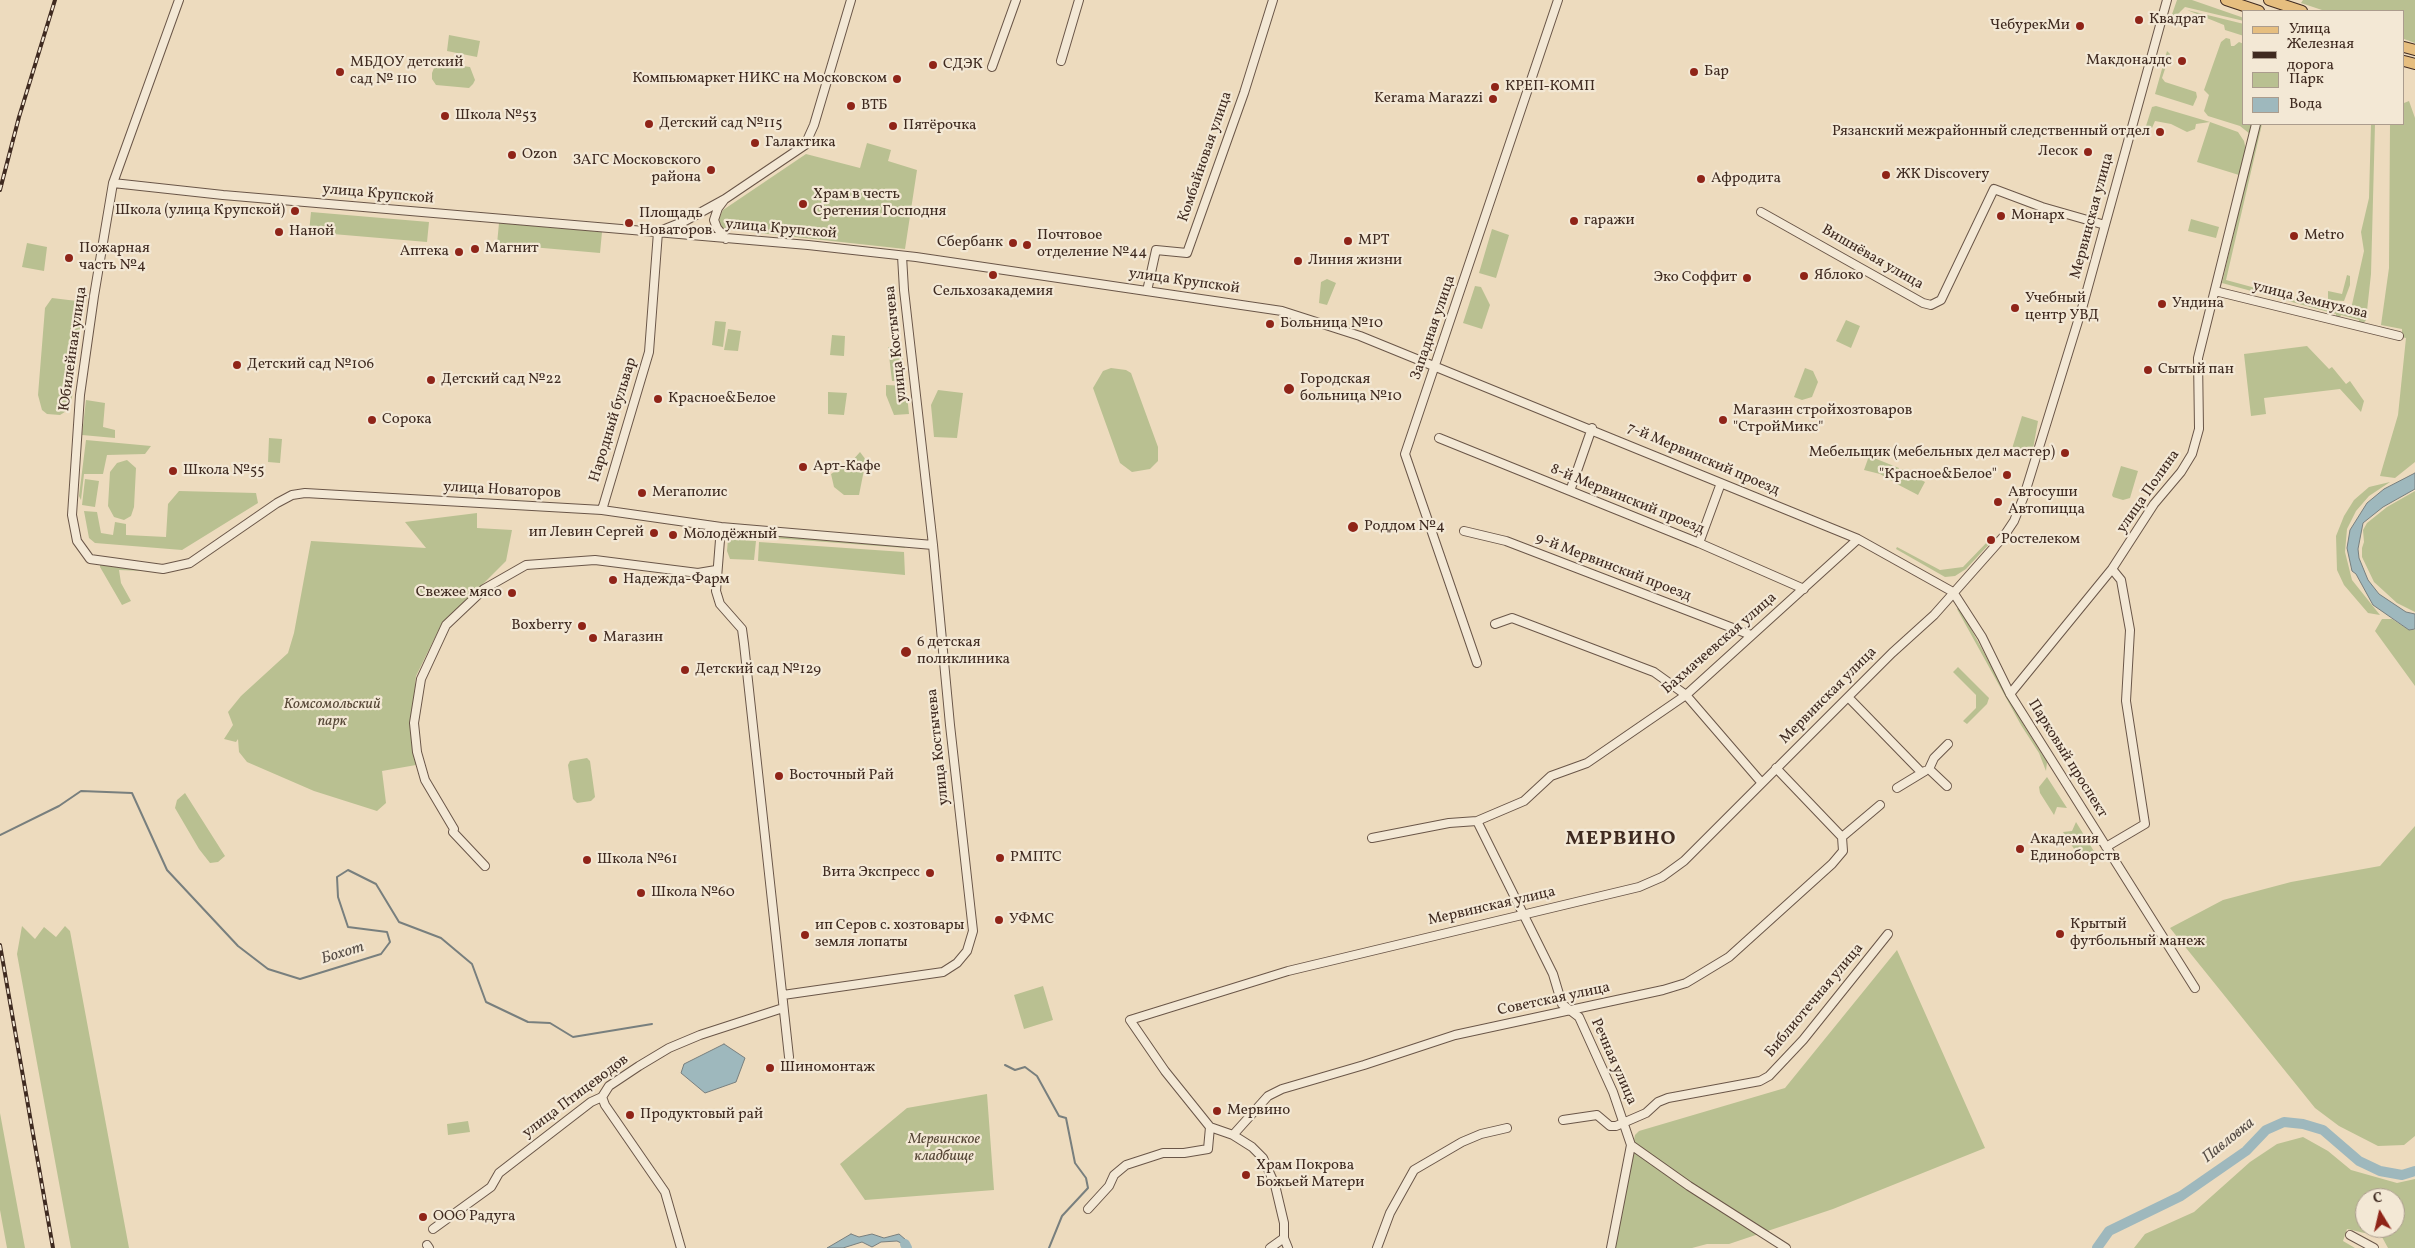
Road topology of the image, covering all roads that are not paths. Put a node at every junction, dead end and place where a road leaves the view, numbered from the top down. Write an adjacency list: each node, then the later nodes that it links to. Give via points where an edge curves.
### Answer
1 (179, 0): 15 (street, Юбилейная улица)
2 (851, 0): 16 (street, via 814,125 805,145)
3 (1016, 0): 13 (street)
4 (1079, 0): 12 (street)
5 (1273, 0): 25 (street, Комбайновая улица, via 1187,253 1156,250)
6 (1558, 0): 27 (street, Западная улица)
7 (2167, 0): 19 (street, Мервинская улица)
8 (2226, 0): 10 (main road)
9 (2269, 0): 11 (main road)
10 (2249, 9)
11 (2299, 10)
12 (1061, 61)
13 (992, 67)
14 (2256, 125): 24 (street, улица Полина)
15 (113, 184): 20 (street, улица Крупской); 38 (street, Юбилейная улица, via 82,385 72,491 77,541)
16 (725, 199): 18 (street); 22 (street, via 714,220 716,228)
17 (1761, 212): 19 (street, Вишнёвая улица, via 1931,305 1941,300 1994,189)
18 (685, 221): 20 (street); 21 (street, via 682,230)
19 (2105, 225): 42 (street, Мервинская улица, via 2020,509 2004,536)
20 (658, 232): 21 (street, улица Крупской); 32 (street, Народный бульвар, via 649,352)
21 (688, 235): 22 (street, улица Крупской)
22 (726, 239): 23 (street, улица Крупской)
23 (902, 256): 25 (street, улица Крупской); 37 (street, улица Костычева)
24 (2215, 290): 26 (street, улица Земнухова); 39 (street, улица Полина, via 2198,358 2199,429 2195,446 2186,464 2154,504)
25 (1148, 291): 27 (street, улица Крупской, via 1295,314)
26 (2399, 336)
27 (1436, 366): 28 (street, 7-й Мервинский проезд); 45 (street, Западная улица, via 1405,454)
28 (1592, 428): 30 (street, 7-й Мервинский проезд); 31 (street)
29 (1439, 438): 31 (street, 8-й Мервинский проезд)
30 (1721, 483): 35 (street, 7-й Мервинский проезд); 36 (street)
31 (1570, 491): 36 (street, 8-й Мервинский проезд)
32 (602, 510): 33 (street, улица Новаторов); 38 (street, улица Новаторов, via 305,493 278,503 190,563 163,569)
33 (721, 527): 37 (street, улица Новаторов); 40 (street)
34 (1464, 531): 44 (street, 9-й Мервинский проезд, via 1506,541)
35 (1858, 538): 41 (street, Бахмачеевская улица); 42 (street, 7-й Мервинский проезд)
36 (1699, 543): 41 (street, 8-й Мервинский проезд)
37 (933, 545): 64 (street, улица Костычева, via 974,931 972,943 957,963 944,972)
38 (90, 559)
39 (2112, 569): 46 (street, улица Полина); 59 (street, via 2120,580 2130,630 2126,701 2145,824)
40 (716, 570): 60 (street, via 698,572 595,560 526,565 484,589 446,625 421,678 414,723 417,752 425,780 453,832); 64 (street, via 720,604 742,629)
41 (1804, 589): 44 (street, Бахмачеевская улица)
42 (1953, 592): 46 (street, Парковый проспект, via 1982,637); 48 (street, Мервинская улица, via 1934,615)
43 (1494, 624): 47 (street, via 1512,618 1654,672)
44 (1751, 635): 47 (street, Бахмачеевская улица)
45 (1477, 663)
46 (2010, 694): 59 (street, Парковый проспект)
47 (1686, 695): 52 (street); 56 (street, Бахмачеевская улица, via 1587,763 1550,776 1524,801)
48 (1848, 697): 50 (street, Мервинская улица); 51 (street)
49 (1948, 744): 51 (street)
50 (1776, 768): 52 (street, Мервинская улица); 57 (street)
51 (1926, 771): 53 (street); 54 (street)
52 (1762, 782): 61 (street, Мервинская улица, via 1684,861 1662,877 1639,887)
53 (1947, 786)
54 (1897, 788)
55 (1880, 805): 57 (street)
56 (1478, 821): 58 (street, Бахмачеевская улица, via 1449,823); 61 (street, Речная улица)
57 (1842, 837): 66 (street, Советская улица, via 1843,851 1832,864 1729,957 1686,983)
58 (1372, 838)
59 (2106, 847): 63 (street, Парковый проспект)
60 (485, 866)
61 (1523, 915): 66 (street, Речная улица, via 1553,974 1562,1004); 71 (street, Мервинская улица, via 1288,971 1130,1020 1165,1071)
62 (1888, 934): 70 (street, Библиотечная улица, via 1803,1040 1769,1076 1760,1081 1668,1098)
63 (2195, 988)
64 (783, 995): 65 (street)
65 (783, 1008): 67 (street); 68 (street, улица Птицеводов, via 728,1024 668,1048 610,1086)
66 (1570, 1011): 70 (street, Речная улица, via 1579,1017); 73 (street, Советская улица, via 1455,1035 1282,1089 1268,1096)
67 (789, 1057)
68 (602, 1097): 76 (street, улица Птицеводов, via 591,1102 499,1173 491,1187); 79 (street, via 665,1192)
69 (1563, 1120): 70 (street, via 1597,1115 1610,1126)
70 (1624, 1123): 74 (street, Речная улица)
71 (1210, 1127): 73 (street); 75 (street, via 1208,1149 1162,1153 1126,1165 1114,1174)
72 (1507, 1128): 82 (street, via 1462,1142 1414,1170 1390,1213)
73 (1233, 1135): 78 (street, via 1252,1147 1270,1170 1281,1205)
74 (1632, 1145): 83 (street); 84 (street)
75 (1088, 1209)
76 (433, 1229)
77 (2350, 1235): 85 (street)
78 (1284, 1238): 80 (street); 81 (street)
79 (681, 1248)
80 (1270, 1248)
81 (1288, 1248)
82 (1377, 1248)
83 (1611, 1248)
84 (1786, 1248)
85 (2374, 1248)

